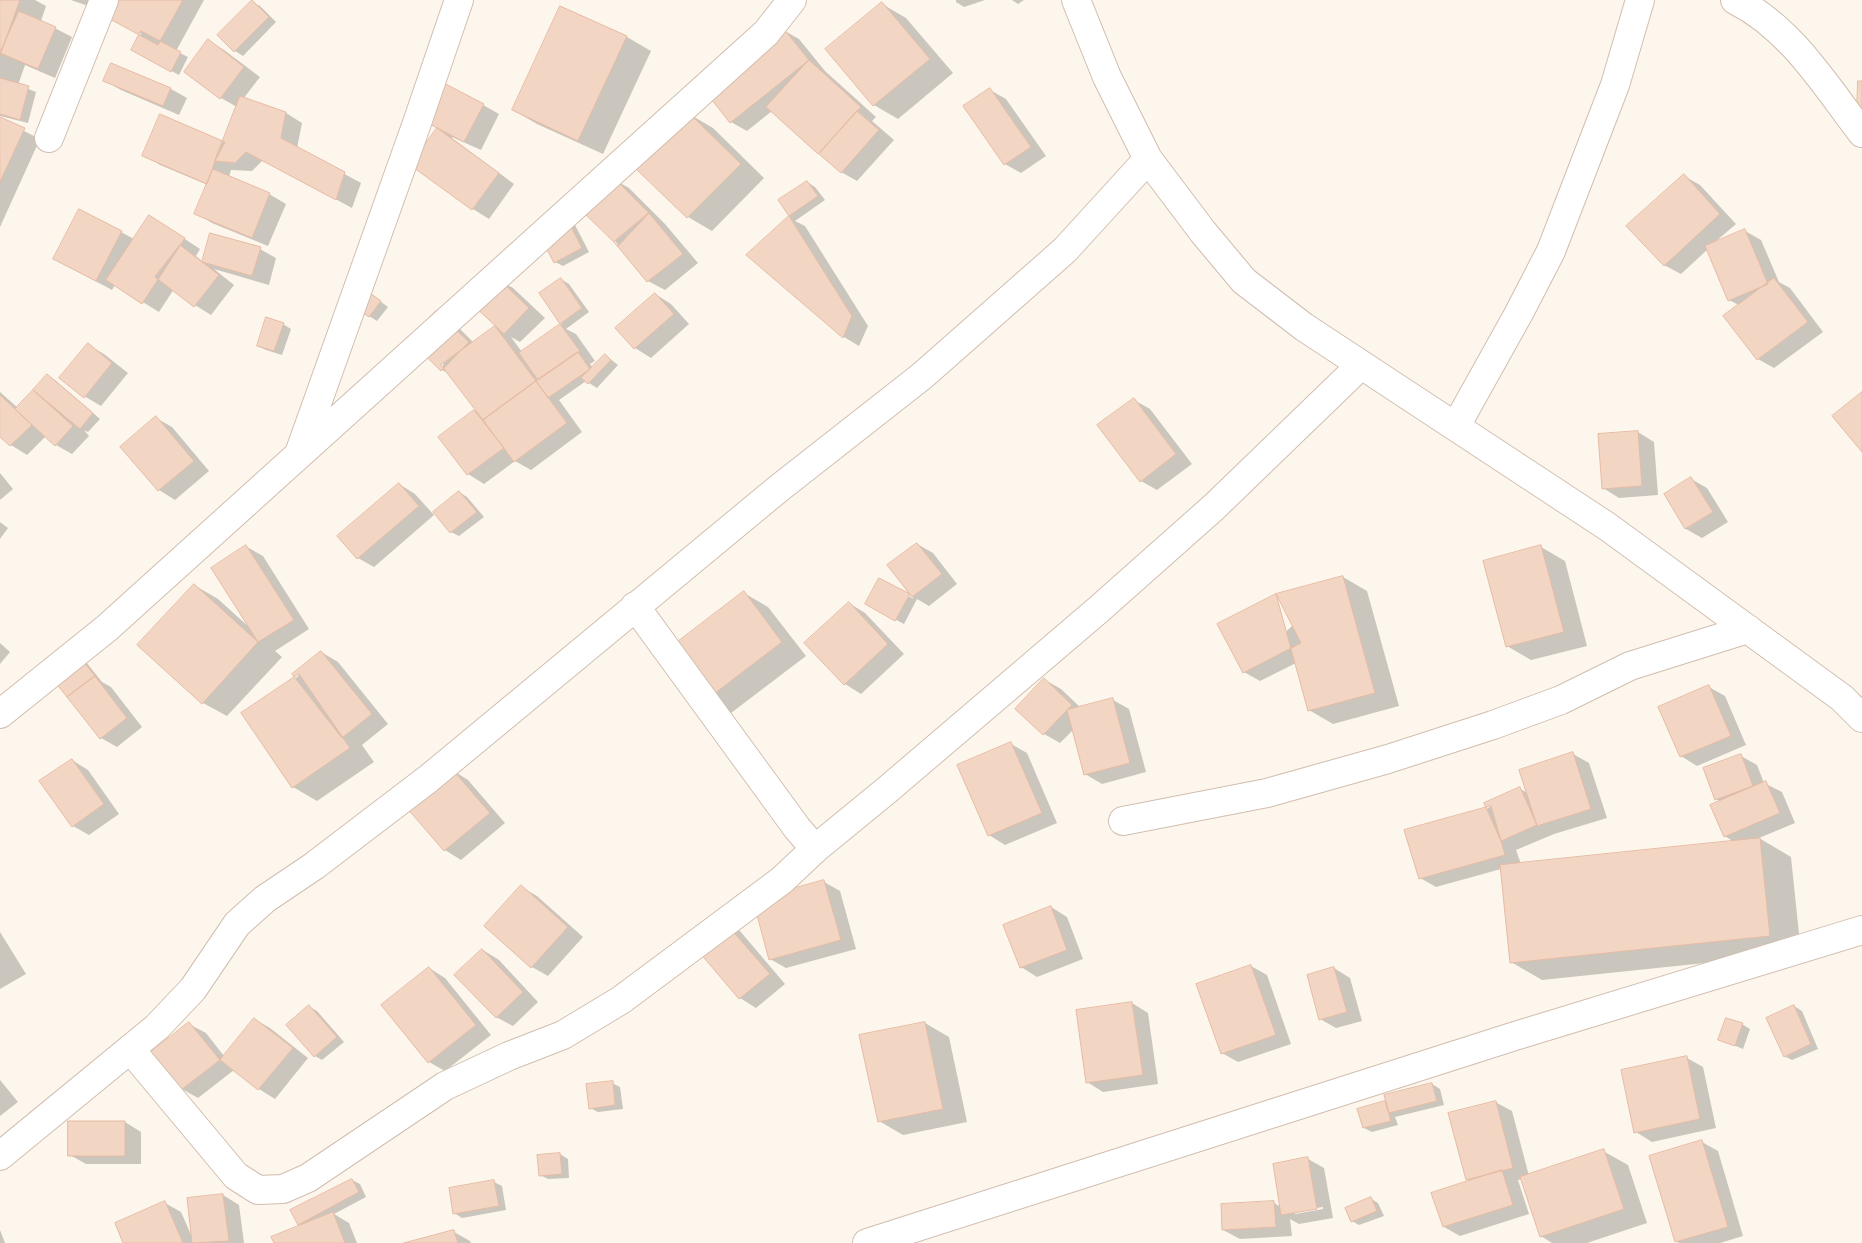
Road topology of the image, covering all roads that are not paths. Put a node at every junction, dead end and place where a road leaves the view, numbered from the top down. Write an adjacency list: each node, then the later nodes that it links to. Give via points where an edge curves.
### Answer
1 (104, 0): 8 (street)
2 (458, 0): 12 (street)
3 (792, 0): 12 (street, via 766,34)
4 (1076, 0): 9 (street, via 1107,77)
5 (1640, 0): 11 (street, via 1615,85 1551,251)
6 (1736, 0): 7 (street, via 1770,23 1799,52)
7 (1862, 133)
8 (49, 138)
9 (1148, 159): 10 (street, via 1244,281 1304,327); 13 (street, via 1065,250 922,376 778,488)
10 (1361, 364): 11 (street); 18 (street, via 1207,514 895,784)
11 (1456, 426): 14 (street, via 1608,527)
12 (299, 455): 15 (street, via 107,628)
13 (636, 606): 18 (street); 20 (street, via 428,779 265,899 237,924 193,988 157,1027)
14 (1748, 629): 16 (street, via 1842,698); 17 (street, via 1630,666 1561,700 1388,759 1267,793)
15 (0, 714)
16 (1862, 718)
17 (1123, 821)
18 (815, 849): 20 (street, via 782,880 621,1000 564,1035 445,1086 308,1178 283,1189 258,1190 236,1176)
19 (1862, 930): 22 (street, via 1514,1036)
20 (130, 1049): 21 (street)
21 (0, 1156)
22 (867, 1243)

